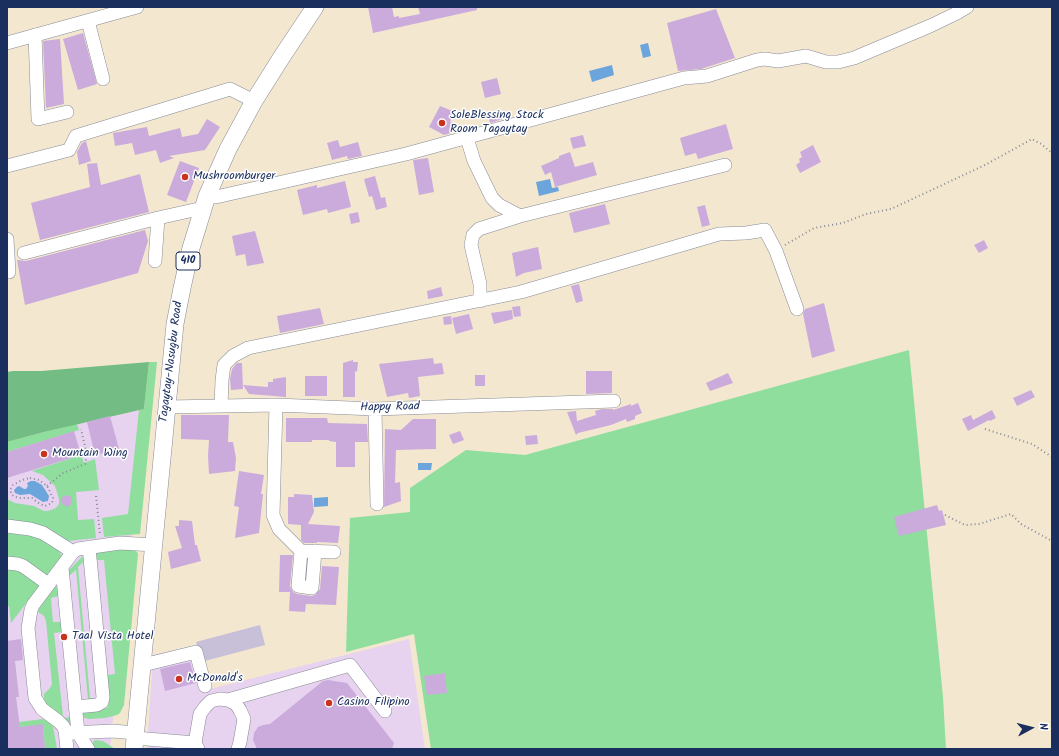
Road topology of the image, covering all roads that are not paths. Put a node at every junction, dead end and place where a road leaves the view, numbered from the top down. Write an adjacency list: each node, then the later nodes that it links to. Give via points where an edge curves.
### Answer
1 (137, 7): 4 (street)
2 (315, 7): 8 (main road, Tagaytay-Nasugbu Road / 410)
3 (967, 7): 10 (street, via 930,26 854,58 838,62 826,62 806,56 778,61 757,60 707,76 684,78)
4 (88, 21): 5 (street); 7 (street)
5 (35, 35): 6 (street); 9 (street, via 38,119)
6 (10, 40)
7 (103, 79)
8 (254, 101): 12 (street, via 230,90 76,136 69,150); 13 (main road, Tagaytay-Nasugbu Road / 410, via 228,149)
9 (67, 112)
10 (467, 138): 13 (street, via 216,197); 14 (street, via 474,161 492,198 499,205)
11 (725, 165): 14 (street)
12 (7, 166)
13 (205, 202): 15 (street); 25 (main road, Tagaytay-Nasugbu Road / 410, via 191,248 175,324)
14 (520, 216): 20 (street, via 479,230 473,235 471,245 480,284)
15 (158, 218): 17 (street); 18 (street)
16 (7, 239): 19 (street)
17 (24, 253)
18 (155, 261)
19 (9, 272)
20 (480, 301): 21 (street, via 521,292 719,234 765,230 776,251); 24 (street, via 248,348 233,356 224,365)
21 (797, 309)
22 (614, 401): 26 (street, Happy Road)
23 (276, 405): 24 (street, Happy Road); 26 (street, Happy Road); 31 (street, via 273,515 279,529)
24 (221, 406): 25 (street, Happy Road)
25 (167, 407): 29 (main road, Tagaytay-Nasugbu Road / 410)
26 (374, 409): 27 (street)
27 (377, 504)
28 (7, 526): 33 (street, via 43,533)
29 (154, 545): 30 (street, via 120,543); 38 (main road, Tagaytay-Nasugbu Road / 410)
30 (95, 546): 33 (street); 41 (street, via 104,697 97,705)
31 (300, 551): 32 (street); 32 (street, via 298,586 312,588)
32 (315, 551): 34 (street)
33 (73, 552): 36 (street)
34 (334, 552)
35 (7, 563): 37 (street, via 23,566)
36 (62, 568): 37 (street); 41 (street)
37 (48, 584): 43 (street, via 29,615 35,698 42,709 65,730)
38 (143, 665): 39 (street, via 196,652); 44 (main road, Tagaytay-Nasugbu Road / 410)
39 (205, 686)
40 (228, 700): 42 (street, via 350,665); 45 (street, via 212,701 200,714); 48 (street, via 236,704 244,719)
41 (75, 707): 43 (street)
42 (385, 711)
43 (72, 733): 44 (street, via 117,731); 46 (street); 47 (street)
44 (135, 740): 45 (street)
45 (196, 746)
46 (67, 749)
47 (88, 749)
48 (238, 749)

